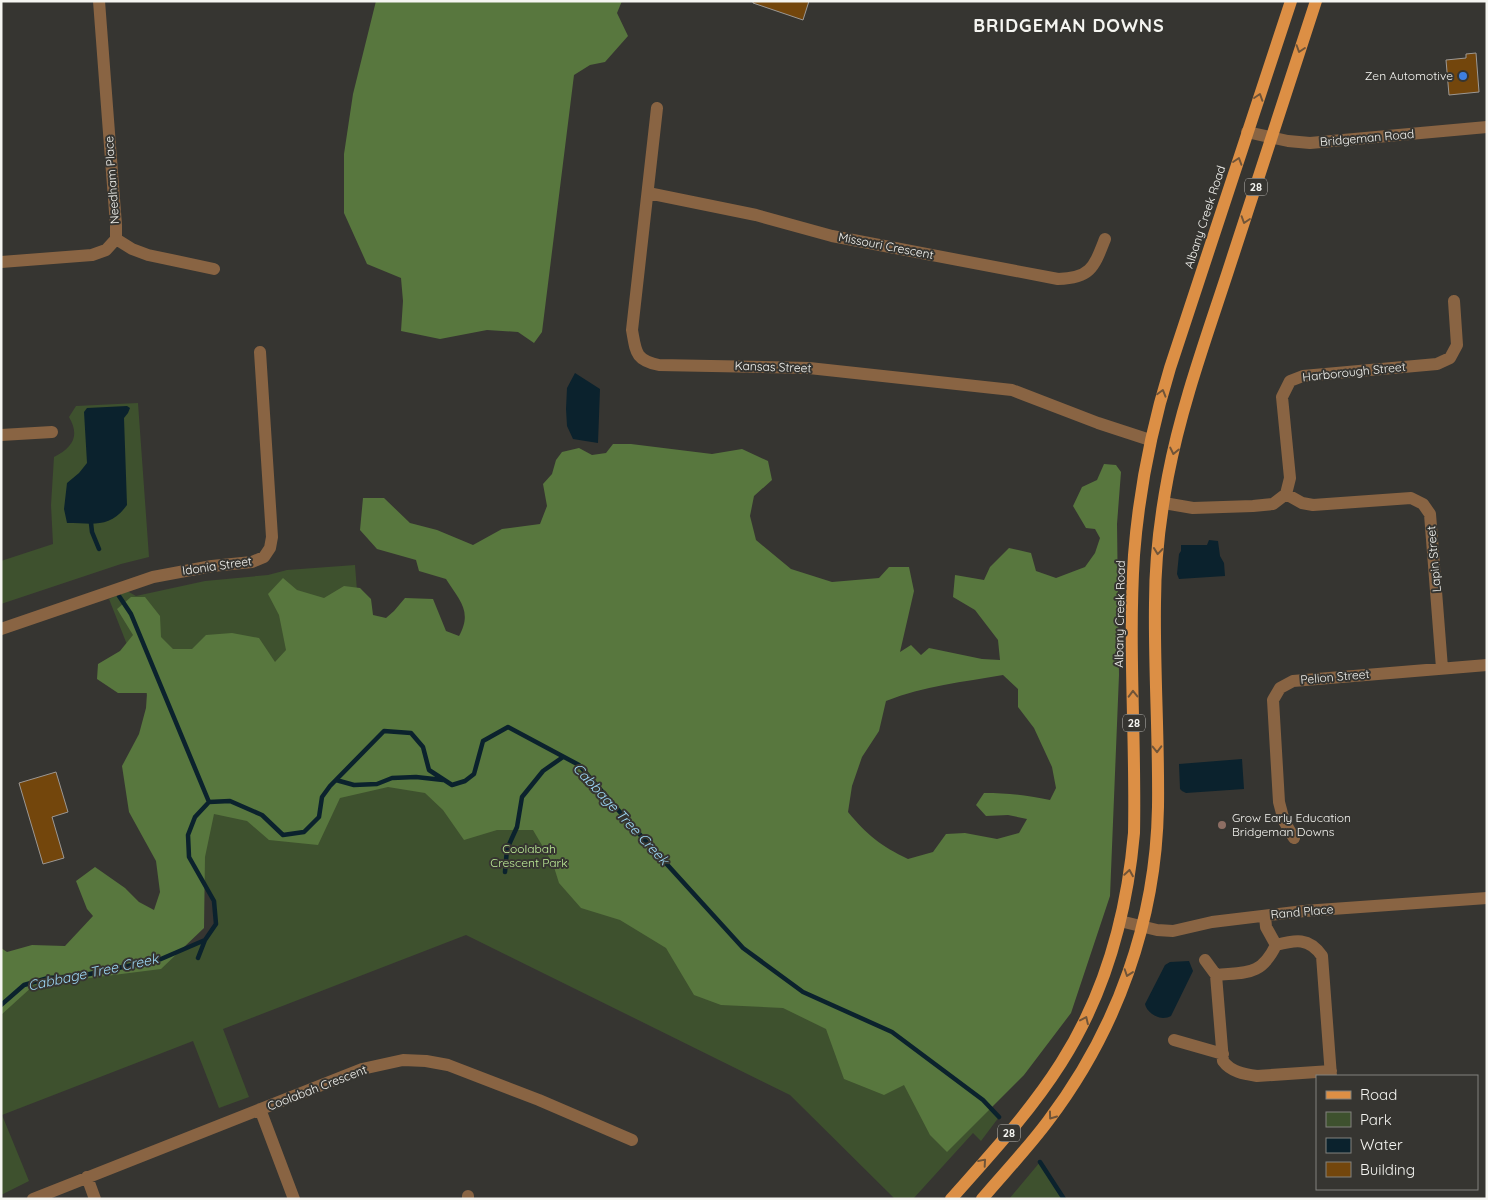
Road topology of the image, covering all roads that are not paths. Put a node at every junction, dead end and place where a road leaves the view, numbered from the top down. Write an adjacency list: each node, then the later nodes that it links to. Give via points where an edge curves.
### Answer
1 (99, 1): 9 (street, Needham Place)
2 (1291, 1): 6 (main road, Albany Creek Road / 28, one-way to 2)
3 (1316, 1): 7 (main road, 28, one-way to 7)
4 (657, 108): 8 (street, Kansas Street)
5 (1487, 127): 7 (street, Bridgeman Road, via 1310,143)
6 (1247, 132): 7 (street, Bridgeman Road); 17 (main road, Albany Creek Road / 28, one-way to 6, via 1170,368)
7 (1272, 138): 19 (main road, 28, one-way to 19, via 1188,395)
8 (648, 193): 10 (street, Missouri Crescent, via 756,215 832,236 1058,279 1072,279 1085,273 1097,260); 17 (street, Kansas Street, via 632,330 636,351 646,362 659,365 809,368 1012,390 1098,424)
9 (116, 239): 11 (street, Needham Place, via 106,250 92,256); 12 (street, via 148,255)
10 (1105, 239)
11 (1, 262)
12 (214, 269)
13 (1454, 301): 18 (street, Harborough Street, via 1457,345 1450,358 1437,364 1303,376 1290,381 1282,397 1290,478)
14 (260, 352): 20 (street, Idonia Street, via 272,537 264,557 252,562 153,577)
15 (52, 432): 16 (street)
16 (1, 435)
17 (1150, 440): 26 (main road, Albany Creek Road / 28, one-way to 17, via 1134,833 1134,555)
18 (1286, 494): 19 (street, via 1273,504 1253,506 1193,508); 22 (street, Lapin Street, via 1313,505 1411,498 1423,504 1430,514)
19 (1164, 503): 27 (main road, 28, one-way to 27, via 1155,601 1157,834)
20 (1, 629)
21 (1487, 665): 22 (street, Pelion Street)
22 (1442, 668): 23 (street, Pelion Street, via 1293,681 1280,688 1273,700 1278,802)
23 (1294, 838)
24 (1487, 898): 25 (street, Rand Place)
25 (1265, 916): 27 (street, Rand Place, via 1212,922 1173,931); 28 (street, via 1266,927)
26 (1120, 921): 27 (street, Rand Place); 40 (main road, Albany Creek Road / 28, one-way to 26, via 1023,1116 1061,1062 1097,992)
27 (1142, 926): 41 (main road, 28, one-way to 41, via 1120,996 1087,1064 1048,1122)
28 (1276, 945): 30 (street, via 1265,964 1258,969); 33 (street, via 1304,942 1322,956)
29 (1205, 960): 30 (street)
30 (1216, 976): 32 (street)
31 (1174, 1040): 32 (street)
32 (1223, 1054): 33 (street, via 1223,1061 1228,1067 1245,1074)
33 (1331, 1073)
34 (260, 1109): 35 (street, Coolabah Crescent, via 362,1069 403,1060 426,1061 448,1065); 36 (street, Coolabah Crescent); 39 (street)
35 (632, 1140)
36 (86, 1177): 37 (street, Coolabah Crescent); 38 (street)
37 (33, 1199)
38 (95, 1199)
39 (294, 1199)
40 (951, 1199)
41 (982, 1199)

